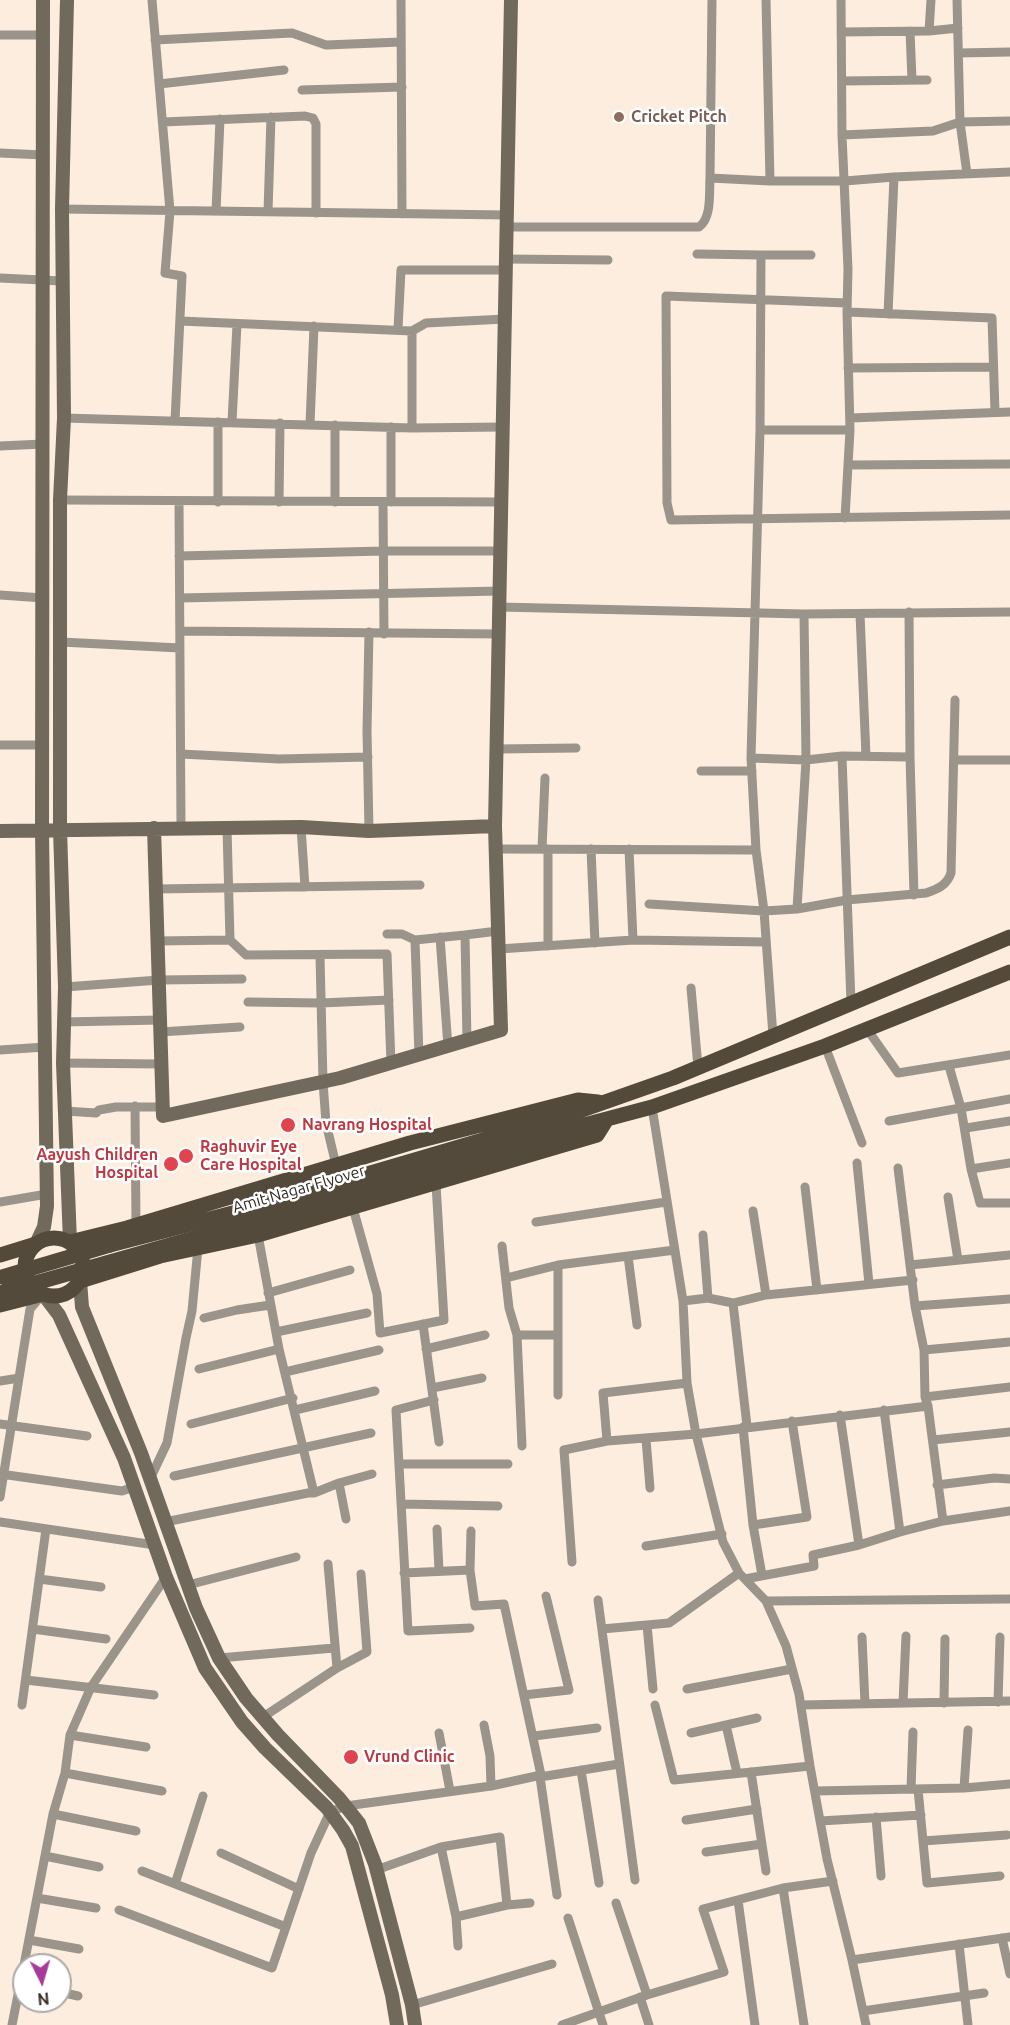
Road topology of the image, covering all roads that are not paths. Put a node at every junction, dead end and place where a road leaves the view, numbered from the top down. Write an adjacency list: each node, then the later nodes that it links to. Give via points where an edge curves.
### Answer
1 (43, 0): 16 (street)
2 (67, 0): 42 (street)
3 (152, 0): 17 (street)
4 (401, 0): 18 (street)
5 (511, 0): 48 (street)
6 (712, 0): 39 (street)
7 (766, 0): 40 (street)
8 (841, 0): 14 (street)
9 (931, 0): 13 (street)
10 (957, 0): 11 (street)
11 (958, 28): 13 (street); 20 (street)
12 (910, 31): 13 (street); 14 (street); 22 (street)
13 (929, 31)
14 (842, 32): 24 (street)
15 (0, 35): 16 (street)
16 (43, 35): 35 (street)
17 (155, 40): 18 (street, via 292,33 326,45); 25 (street)
18 (401, 42): 26 (street)
19 (1010, 52): 20 (street)
20 (959, 53): 32 (street)
21 (284, 70): 25 (street)
22 (912, 80): 23 (street); 24 (street)
23 (927, 80)
24 (842, 81): 33 (street)
25 (159, 84): 31 (street)
26 (402, 87): 27 (street); 47 (street)
27 (302, 90)
28 (271, 117): 29 (street); 45 (street); 46 (street, via 313,117)
29 (220, 119): 31 (street); 44 (street)
30 (1010, 121): 32 (street)
31 (163, 122): 43 (street)
32 (960, 122): 33 (street, via 933,131); 37 (street)
33 (843, 135): 41 (street)
34 (0, 153): 35 (street)
35 (43, 155): 55 (street)
36 (1010, 172): 37 (street)
37 (967, 174): 38 (street)
38 (894, 177): 41 (street); 59 (street)
39 (710, 178): 40 (street); 48 (street, via 708,214 699,227)
40 (770, 181): 41 (street)
41 (845, 181): 58 (street)
42 (62, 208): 43 (street); 56 (street)
43 (170, 211): 44 (street); 61 (street, via 165,273 182,276)
44 (216, 211): 45 (street)
45 (268, 212): 46 (street)
46 (316, 213): 47 (street)
47 (402, 214): 48 (street)
48 (506, 221): 53 (street)
49 (697, 254): 50 (street)
50 (761, 255): 51 (street); 57 (street)
51 (811, 255)
52 (608, 260): 53 (street)
53 (506, 264): 60 (street); 64 (street, via 401,270)
54 (0, 278): 55 (street)
55 (43, 280): 56 (street); 83 (street)
56 (62, 281): 70 (street)
57 (761, 300): 58 (street); 81 (street); 96 (street, via 666,296 667,503 671,520)
58 (847, 308): 59 (street); 67 (street)
59 (888, 314): 66 (street, via 992,318)
60 (505, 319): 65 (street, via 426,323); 79 (street)
61 (180, 321): 62 (street); 72 (street)
62 (237, 324): 63 (street); 74 (street)
63 (314, 326): 64 (street); 76 (street)
64 (398, 329): 65 (street)
65 (412, 331): 80 (street)
66 (993, 367): 67 (street); 68 (street)
67 (848, 368): 71 (street)
68 (995, 412): 69 (street); 71 (street)
69 (1010, 412)
70 (64, 418): 72 (street); 87 (street)
71 (850, 418): 82 (street)
72 (175, 422): 73 (street)
73 (218, 422): 74 (street); 89 (street)
74 (232, 422): 75 (street)
75 (280, 423): 76 (street); 90 (street)
76 (310, 424): 77 (street)
77 (334, 425): 78 (street); 91 (street)
78 (391, 427): 80 (street); 92 (street)
79 (503, 427): 80 (street); 93 (street)
80 (412, 428)
81 (760, 430): 82 (street); 96 (street)
82 (850, 430): 86 (street)
83 (43, 444): 84 (street); 103 (street)
84 (0, 446)
85 (1010, 464): 86 (street)
86 (849, 465): 95 (street)
87 (60, 500): 88 (street); 115 (street)
88 (179, 502): 89 (street); 99 (street)
89 (218, 502): 90 (street)
90 (279, 502): 91 (street)
91 (335, 502): 92 (street)
92 (387, 502): 93 (street); 98 (street)
93 (501, 502): 97 (street)
94 (1010, 515): 95 (street)
95 (845, 518): 96 (street)
96 (757, 520): 106 (street)
97 (500, 550): 98 (street); 100 (street)
98 (383, 551): 99 (street); 101 (street)
99 (179, 556): 104 (street)
100 (500, 591): 101 (street); 105 (street)
101 (384, 594): 104 (street); 113 (street)
102 (0, 595): 103 (street)
103 (43, 597): 119 (street)
104 (180, 598): 111 (street)
105 (499, 608): 106 (street); 114 (street)
106 (754, 612): 109 (street); 127 (street)
107 (909, 612): 108 (street); 110 (street); 126 (street)
108 (1010, 612)
109 (804, 614): 110 (street); 128 (street)
110 (860, 614): 124 (street)
111 (180, 631): 112 (street); 116 (street)
112 (369, 632): 113 (street); 125 (street)
113 (384, 634): 114 (street)
114 (499, 634): 121 (street)
115 (61, 642): 116 (street); 139 (street)
116 (180, 648): 122 (street)
117 (955, 700): 129 (street)
118 (0, 745): 119 (street)
119 (42, 745): 140 (street)
120 (576, 748): 121 (street)
121 (497, 749): 134 (street)
122 (181, 754): 125 (street, via 279,759); 137 (street)
123 (842, 756): 124 (street); 128 (street); 153 (street)
124 (866, 756): 126 (street)
125 (368, 757): 142 (street)
126 (910, 757): 152 (street)
127 (751, 758): 128 (street); 132 (street)
128 (806, 760): 155 (street)
129 (955, 760): 130 (street); 152 (street, via 951,873 937,890)
130 (1010, 760)
131 (701, 771): 132 (street)
132 (752, 771): 147 (street)
133 (545, 778): 144 (street)
134 (495, 826): 142 (street); 143 (street)
135 (301, 827): 138 (street); 142 (street); 149 (street)
136 (154, 828): 137 (street); 139 (street); 150 (street)
137 (181, 828): 138 (street)
138 (227, 828): 151 (street)
139 (60, 829): 140 (street); 174 (street)
140 (42, 830): 141 (street); 187 (street)
141 (0, 831)
142 (369, 831)
143 (495, 849): 144 (street); 157 (street)
144 (545, 849): 145 (street); 168 (street)
145 (591, 849): 146 (street); 167 (street)
146 (629, 849): 147 (street); 164 (street)
147 (756, 849): 156 (street)
148 (420, 885): 149 (street)
149 (305, 887): 151 (street)
150 (156, 889): 151 (street); 165 (street)
151 (229, 889): 162 (street)
152 (914, 895): 153 (street)
153 (847, 900): 155 (street); 179 (street)
154 (649, 904): 156 (street)
155 (797, 909): 156 (street)
156 (764, 910): 166 (street)
157 (498, 931): 159 (street); 169 (street)
158 (387, 934): 163 (street, via 402,934)
159 (465, 935): 160 (street); 185 (street)
160 (440, 937): 163 (street); 188 (street)
161 (1010, 937): 179 (main road, Amit Nagar Flyover)
162 (230, 940): 165 (street); 170 (street, via 246,955)
163 (415, 940): 191 (street)
164 (633, 940): 166 (street); 167 (street)
165 (157, 941): 172 (street)
166 (766, 942): 184 (street)
167 (595, 943): 168 (street)
168 (548, 946): 169 (street)
169 (500, 949): 185 (street, via 501,1030)
170 (320, 956): 176 (street, via 387,954); 178 (street)
171 (1010, 972): 183 (main road, Amit Nagar Flyover)
172 (159, 980): 173 (street); 174 (street); 181 (street)
173 (242, 980)
174 (65, 987): 180 (street)
175 (692, 988): 196 (street)
176 (389, 1000): 178 (street); 194 (street)
177 (248, 1002): 178 (street)
178 (321, 1003): 197 (street)
179 (851, 1003): 184 (main road, Amit Nagar Flyover)
180 (63, 1022): 181 (street); 192 (street)
181 (160, 1026): 182 (street); 193 (street)
182 (240, 1027)
183 (867, 1029): 186 (main road, Amit Nagar Flyover); 195 (street, via 898,1073)
184 (773, 1036): 196 (main road, Amit Nagar Flyover)
185 (467, 1042): 188 (street)
186 (825, 1046): 202 (main road, Amit Nagar Flyover); 210 (street)
187 (45, 1047): 189 (street); 218 (street)
188 (448, 1047): 191 (street)
189 (0, 1050)
190 (1010, 1055): 195 (street)
191 (419, 1056): 194 (street)
192 (63, 1063): 193 (street); 204 (street)
193 (161, 1064): 201 (street)
194 (391, 1064): 197 (street)
195 (949, 1066): 203 (street)
196 (698, 1067): 199 (main road, Amit Nagar Flyover)
197 (323, 1082): 201 (street, via 163,1116); 213 (street)
198 (1010, 1099): 203 (street)
199 (601, 1102): 206 (main road, Amit Nagar Flyover); 213 (main road, via 578,1100)
200 (135, 1106): 201 (street); 204 (street, via 96,1113); 226 (street)
201 (163, 1107)
202 (652, 1107): 205 (main road, Amit Nagar Flyover); 221 (street)
203 (962, 1108): 207 (street); 209 (street)
204 (65, 1112): 229 (street)
205 (607, 1119): 206 (main road, Amit Nagar Flyover); 216 (main road, via 597,1135)
206 (571, 1121): 241 (main road, Amit Nagar Flyover, bridge); 247 (main road, Amit Nagar Flyover, bridge, via 343,1196)
207 (889, 1121)
208 (1010, 1121): 209 (street)
209 (966, 1128): 215 (street)
210 (862, 1143)
211 (857, 1163): 245 (street)
212 (1010, 1163): 215 (street)
213 (336, 1165): 226 (main road)
214 (897, 1168): 238 (street)
215 (971, 1169): 222 (street, via 980,1203)
216 (436, 1184): 223 (main road); 260 (street, via 444,1320)
217 (805, 1187): 246 (street)
218 (47, 1194): 220 (street); 230 (street, via 44,1227)
219 (948, 1197): 237 (street)
220 (0, 1202)
221 (666, 1202): 225 (street); 233 (street)
222 (1010, 1203)
223 (353, 1208): 227 (main road); 260 (street, via 377,1294 380,1333)
224 (753, 1211): 250 (street)
225 (536, 1222)
226 (136, 1225): 229 (main road)
227 (258, 1235): 232 (main road); 248 (street)
228 (703, 1235): 251 (street)
229 (70, 1242): 230 (main road, via 53,1237); 244 (main road, via 82,1256)
230 (36, 1244): 234 (main road); 249 (main road, via 25,1266 29,1283)
231 (502, 1246): 242 (street)
232 (198, 1248): 244 (main road); 307 (street, via 192,1311 167,1443)
233 (675, 1250): 236 (street); 253 (street)
234 (0, 1255)
235 (1010, 1255): 237 (street)
236 (628, 1256): 239 (street); 261 (street)
237 (958, 1260): 238 (street)
238 (910, 1264): 243 (street)
239 (558, 1265): 242 (street); 265 (street)
240 (350, 1270): 248 (street)
241 (0, 1277)
242 (506, 1278): 264 (street)
243 (913, 1280): 245 (street); 257 (street)
244 (80, 1281): 249 (main road, via 60,1296); 307 (street, via 82,1307)
245 (869, 1284): 246 (street)
246 (817, 1290): 250 (street)
247 (0, 1293)
248 (268, 1293): 256 (street)
249 (43, 1294): 255 (main road); 273 (street, via 30,1309); 311 (street, via 59,1315)
250 (766, 1295): 254 (street)
251 (708, 1298): 253 (street); 254 (street)
252 (1010, 1299): 257 (street)
253 (683, 1301): 276 (street)
254 (733, 1303): 291 (street)
255 (0, 1305)
256 (270, 1305): 259 (street); 262 (street)
257 (915, 1306): 270 (street)
258 (367, 1313): 262 (street)
259 (204, 1318)
260 (423, 1324): 268 (street)
261 (637, 1324)
262 (276, 1332): 267 (street)
263 (485, 1335): 268 (street)
264 (517, 1335): 265 (street); 300 (street)
265 (557, 1335): 280 (street)
266 (1010, 1341): 270 (street)
267 (279, 1349): 271 (street); 272 (street)
268 (426, 1349): 278 (street)
269 (379, 1350): 272 (street)
270 (924, 1350): 283 (street)
271 (199, 1369)
272 (285, 1372): 281 (street)
273 (19, 1378): 275 (street); 290 (street)
274 (482, 1378): 278 (street)
275 (0, 1381)
276 (687, 1383): 294 (street); 298 (street, via 603,1393)
277 (1010, 1387): 283 (street)
278 (432, 1388): 282 (street)
279 (375, 1390): 284 (street)
280 (558, 1395)
281 (293, 1398): 284 (street); 289 (street)
282 (434, 1400): 299 (street); 302 (street, via 396,1410)
283 (926, 1401): 285 (street); 297 (street)
284 (295, 1410): 301 (street)
285 (884, 1410): 286 (street); 326 (street)
286 (840, 1415): 287 (street); 329 (street)
287 (792, 1421): 291 (street); 322 (street, via 807,1516)
288 (0, 1424): 290 (street)
289 (190, 1424)
290 (11, 1426): 295 (street); 304 (street)
291 (745, 1426): 294 (street); 322 (street)
292 (1010, 1432): 297 (street)
293 (371, 1433): 301 (street)
294 (696, 1434): 296 (street); 327 (street)
295 (87, 1436)
296 (646, 1439): 298 (street); 312 (street)
297 (933, 1440): 310 (street)
298 (607, 1441): 332 (street, via 564,1450)
299 (439, 1442)
300 (522, 1446)
301 (304, 1447): 306 (street); 313 (street)
302 (400, 1464): 303 (street); 315 (street)
303 (508, 1464)
304 (2, 1474): 311 (street, via 122,1491); 314 (street)
305 (372, 1474): 309 (street)
306 (174, 1476)
307 (150, 1479): 321 (street)
308 (1010, 1479): 310 (street)
309 (339, 1483): 313 (street); 318 (street)
310 (937, 1485): 319 (street)
311 (134, 1487): 328 (street)
312 (650, 1488)
313 (314, 1493): 321 (street)
314 (0, 1497)
315 (402, 1504): 316 (street); 336 (street)
316 (498, 1506)
317 (1010, 1511): 319 (street)
318 (346, 1519)
319 (944, 1521): 326 (street)
320 (0, 1522): 323 (street)
321 (165, 1522): 342 (street)
322 (753, 1525): 338 (street)
323 (46, 1529): 328 (street); 341 (street)
324 (437, 1530): 335 (street)
325 (471, 1531): 334 (street)
326 (900, 1532): 329 (street)
327 (722, 1534): 330 (street); 339 (street)
328 (155, 1545): 340 (street)
329 (859, 1545): 338 (street, via 813,1555 814,1566)
330 (646, 1546)
331 (296, 1557): 342 (street)
332 (572, 1562)
333 (328, 1564): 357 (street)
334 (470, 1570): 335 (street); 366 (street, via 475,1606 504,1604)
335 (439, 1571): 336 (street)
336 (404, 1573): 349 (street, via 408,1631)
337 (361, 1574): 359 (street, via 367,1652)
338 (762, 1575): 339 (street)
339 (742, 1576): 347 (street); 348 (street, via 669,1623)
340 (165, 1577): 362 (street); 404 (street, via 205,1668 225,1700 265,1748)
341 (39, 1578): 343 (street); 350 (street)
342 (188, 1585): 358 (street)
343 (101, 1587)
344 (546, 1596): 366 (street, via 569,1690)
345 (1010, 1599): 347 (street)
346 (598, 1600): 351 (street)
347 (766, 1601): 360 (street)
348 (646, 1625): 351 (street); 363 (street)
349 (470, 1628)
350 (33, 1629): 355 (street); 361 (street)
351 (602, 1629): 387 (street)
352 (906, 1636): 370 (street)
353 (862, 1637): 371 (street)
354 (1000, 1637): 367 (street)
355 (106, 1639)
356 (945, 1639): 369 (street)
357 (334, 1648): 358 (street); 359 (street)
358 (219, 1658): 375 (street)
359 (336, 1668): 375 (street)
360 (792, 1669): 364 (street); 373 (street)
361 (26, 1680): 362 (street); 372 (street)
362 (91, 1687): 365 (street); 384 (street)
363 (654, 1689)
364 (687, 1689)
365 (154, 1695)
366 (524, 1695): 385 (street)
367 (998, 1701): 368 (street); 369 (street)
368 (1010, 1701)
369 (945, 1702): 370 (street)
370 (903, 1703): 371 (street)
371 (865, 1704): 373 (street)
372 (22, 1705)
373 (801, 1705): 388 (street)
374 (655, 1706): 392 (street, via 674,1780)
375 (263, 1717): 402 (street)
376 (757, 1718): 378 (street)
377 (484, 1725): 395 (street)
378 (726, 1725): 383 (street); 392 (street)
379 (597, 1728): 385 (street)
380 (968, 1730): 396 (street)
381 (913, 1732): 397 (street)
382 (439, 1733): 399 (street)
383 (691, 1733)
384 (70, 1735): 386 (street); 391 (street)
385 (534, 1736): 393 (street)
386 (146, 1747)
387 (619, 1764): 389 (street); 424 (street)
388 (810, 1766): 390 (street); 400 (street)
389 (581, 1770): 393 (street); 426 (street)
390 (751, 1772): 392 (street); 403 (street)
391 (65, 1773): 398 (street); 405 (street)
392 (738, 1773)
393 (541, 1776): 395 (street); 430 (street)
394 (1010, 1784): 396 (street)
395 (491, 1786): 399 (street)
396 (964, 1788): 397 (street)
397 (915, 1789): 400 (street); 406 (street)
398 (162, 1791)
399 (450, 1791): 402 (street)
400 (814, 1791): 409 (street)
401 (203, 1796): 427 (street)
402 (346, 1806): 404 (street); 419 (street, via 359,1823)
403 (757, 1809): 408 (street); 413 (street)
404 (330, 1812): 429 (street); 458 (street, via 352,1846)
405 (53, 1814): 410 (street); 417 (street)
406 (921, 1815): 407 (street); 412 (street)
407 (876, 1817): 409 (street); 422 (street)
408 (686, 1820)
409 (820, 1821): 425 (street)
410 (136, 1831)
411 (1007, 1835): 412 (street)
412 (923, 1840): 423 (street, via 927,1883)
413 (762, 1844): 415 (street); 421 (street)
414 (441, 1847): 419 (street); 435 (street, via 500,1837); 438 (street)
415 (706, 1852)
416 (221, 1853): 429 (street)
417 (45, 1857): 418 (street); 431 (street)
418 (99, 1866)
419 (376, 1870): 455 (street)
420 (142, 1871): 427 (street)
421 (766, 1871)
422 (881, 1876)
423 (999, 1876)
424 (635, 1880)
425 (833, 1881): 428 (street); 447 (street)
426 (598, 1883)
427 (174, 1884): 440 (street)
428 (783, 1888): 432 (street); 464 (street)
429 (299, 1889): 440 (street)
430 (557, 1895)
431 (37, 1898): 436 (street); 442 (street)
432 (738, 1900): 453 (street, via 703,1909 724,1972); 463 (street)
433 (530, 1903): 435 (street)
434 (616, 1903): 453 (street)
435 (507, 1905): 438 (street)
436 (96, 1908)
437 (119, 1910): 440 (street, via 272,1968)
438 (456, 1917): 444 (street)
439 (568, 1918): 457 (street)
440 (286, 1927)
441 (1006, 1937): 443 (street); 449 (street)
442 (29, 1940): 445 (street); 446 (street)
443 (959, 1944): 447 (street); 454 (street)
444 (459, 1946)
445 (79, 1949)
446 (26, 1953)
447 (852, 1960): 456 (street)
448 (552, 1964): 455 (street)
449 (1010, 1974)
450 (984, 1993): 454 (street)
451 (72, 1995): 452 (street)
452 (78, 1996)
453 (643, 1996): 457 (street); 462 (street)
454 (964, 1996): 456 (street); 466 (street)
455 (412, 2005): 459 (street)
456 (863, 2011): 465 (street)
457 (600, 2012): 460 (street); 461 (street)
458 (397, 2025)
459 (415, 2025)
460 (562, 2025)
461 (603, 2025)
462 (649, 2025)
463 (755, 2025)
464 (804, 2025)
465 (866, 2025)
466 (968, 2025)

